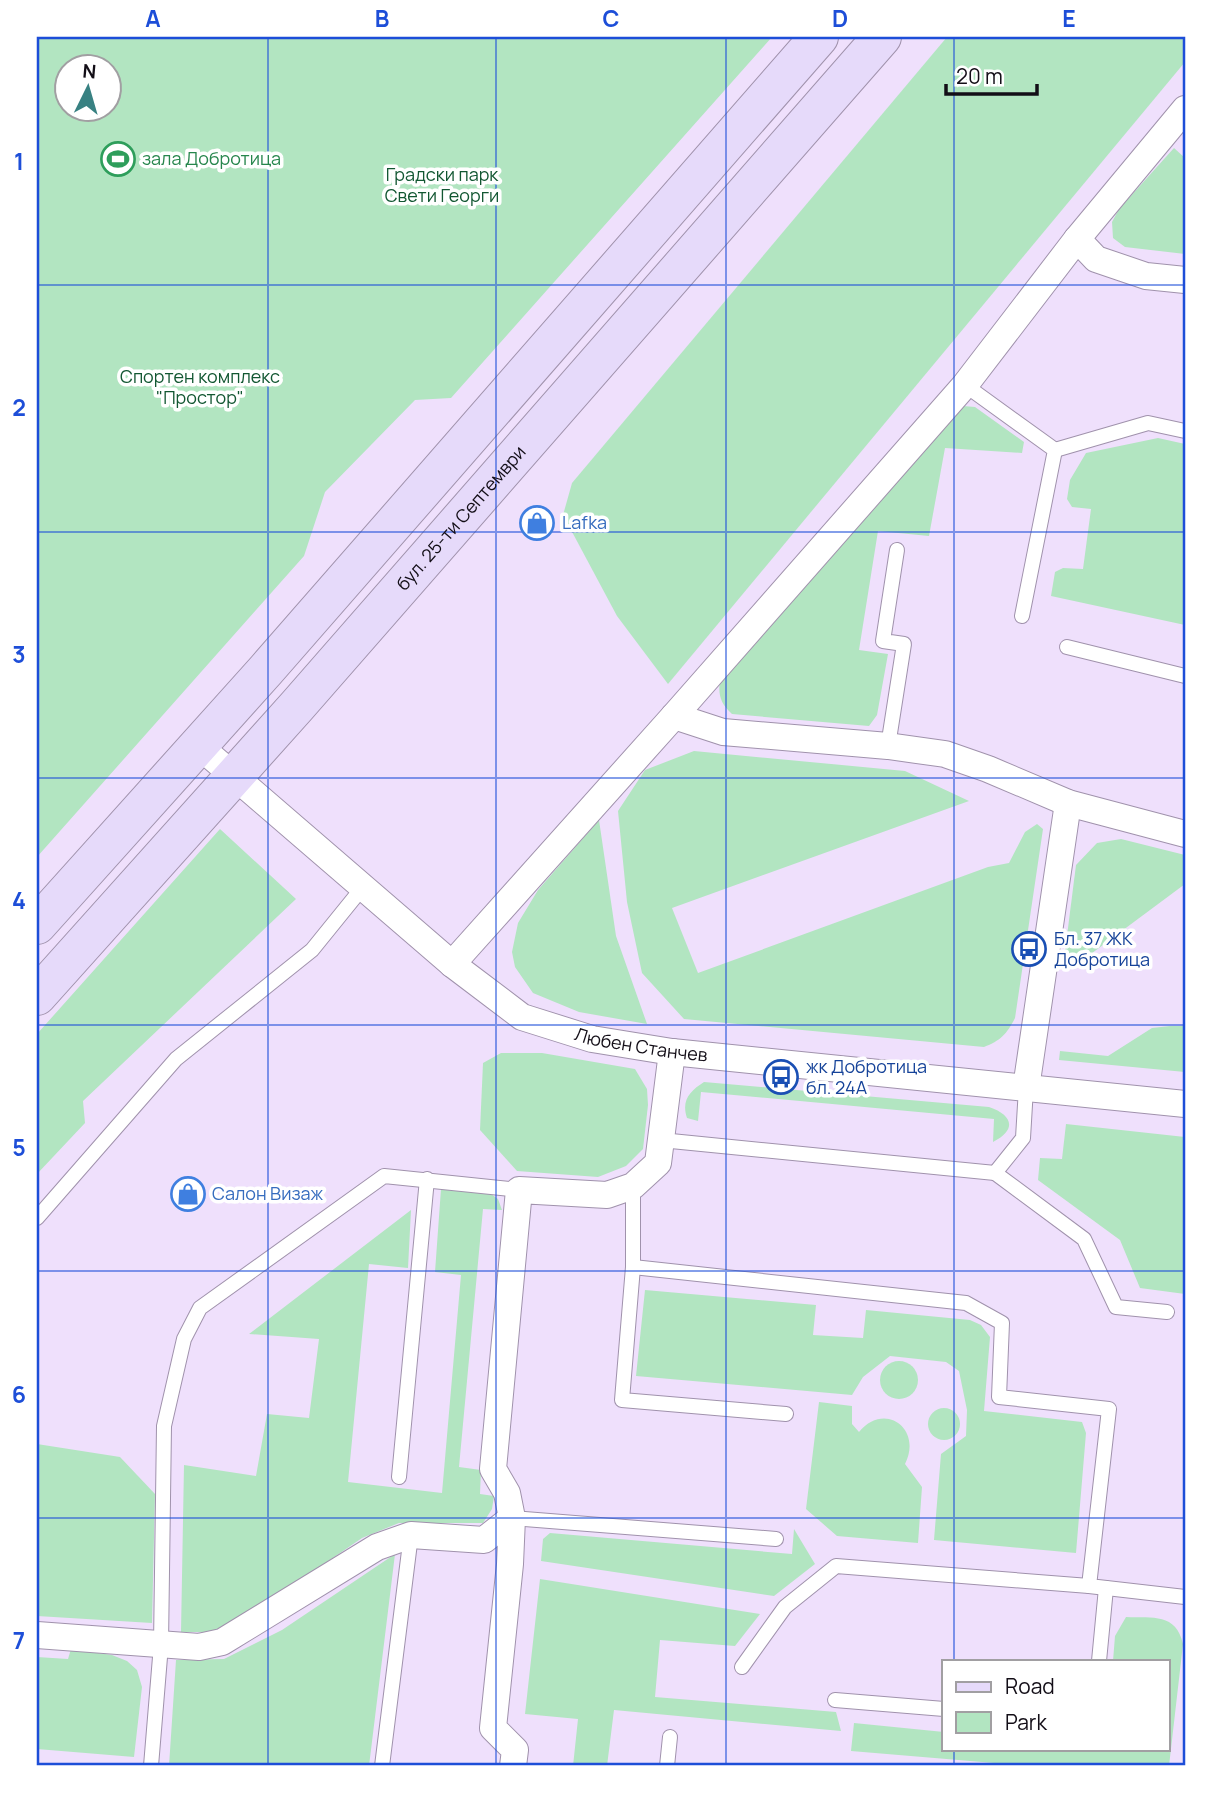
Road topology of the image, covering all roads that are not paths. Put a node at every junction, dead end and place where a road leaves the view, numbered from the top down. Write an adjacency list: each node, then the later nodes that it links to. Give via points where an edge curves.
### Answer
1 (819, 37): 14 (main road)
2 (882, 37): 16 (main road, бул. 25-ти Септември)
3 (1185, 109): 4 (street)
4 (1077, 239): 5 (street, via 1096,259 1146,276); 6 (street)
5 (1185, 280)
6 (965, 385): 8 (lane); 13 (street)
7 (1185, 430): 8 (lane, via 1148,424)
8 (1055, 450): 10 (lane)
9 (897, 550): 15 (lane, via 883,641 904,644)
10 (1022, 616)
11 (1067, 647): 12 (lane)
12 (1185, 676)
13 (674, 716): 15 (street, via 723,732); 21 (street)
14 (198, 745): 16 (street, Любен Станчев); 20 (main road)
15 (888, 746): 17 (street, via 945,754)
16 (233, 776): 19 (street, Любен Станчев); 22 (main road, бул. 25-ти Септември)
17 (1068, 803): 18 (street); 24 (street)
18 (1185, 834)
19 (363, 887): 21 (street, Любен Станчев); 31 (lane, via 312,950 176,1059)
20 (37, 925)
21 (452, 964): 23 (street, Любен Станчев, via 522,1017 592,1039)
22 (37, 996)
23 (672, 1052): 24 (street, Любен Станчев); 26 (street)
24 (1026, 1088): 25 (street, Любен Станчев); 27 (lane, via 1023,1138)
25 (1185, 1104)
26 (661, 1140): 27 (lane); 29 (street, via 658,1163)
27 (995, 1173): 33 (lane, via 1084,1239 1116,1307)
28 (427, 1179): 30 (lane); 35 (lane); 43 (lane, via 384,1176 200,1308 184,1339 164,1426)
29 (633, 1186): 30 (street, via 607,1195); 32 (lane)
30 (519, 1190): 36 (street, via 493,1469 507,1493)
31 (37, 1218)
32 (633, 1267): 34 (lane, via 622,1400); 39 (lane, via 966,1303 1002,1323 999,1397 1110,1409)
33 (1167, 1312)
34 (786, 1414)
35 (399, 1477)
36 (512, 1518): 37 (street, via 484,1541); 38 (lane); 51 (street, via 493,1728 515,1750)
37 (411, 1535): 43 (street, via 377,1547 222,1642 199,1647); 50 (lane)
38 (776, 1539)
39 (1089, 1586): 40 (lane); 45 (lane, via 836,1566 785,1607)
40 (1106, 1588): 41 (lane); 44 (lane)
41 (1185, 1597)
42 (37, 1635): 43 (street)
43 (161, 1645): 49 (lane)
44 (1099, 1660)
45 (742, 1667)
46 (835, 1700): 47 (lane)
47 (942, 1709)
48 (670, 1737): 52 (lane)
49 (151, 1766)
50 (382, 1766)
51 (513, 1766)
52 (667, 1766)

